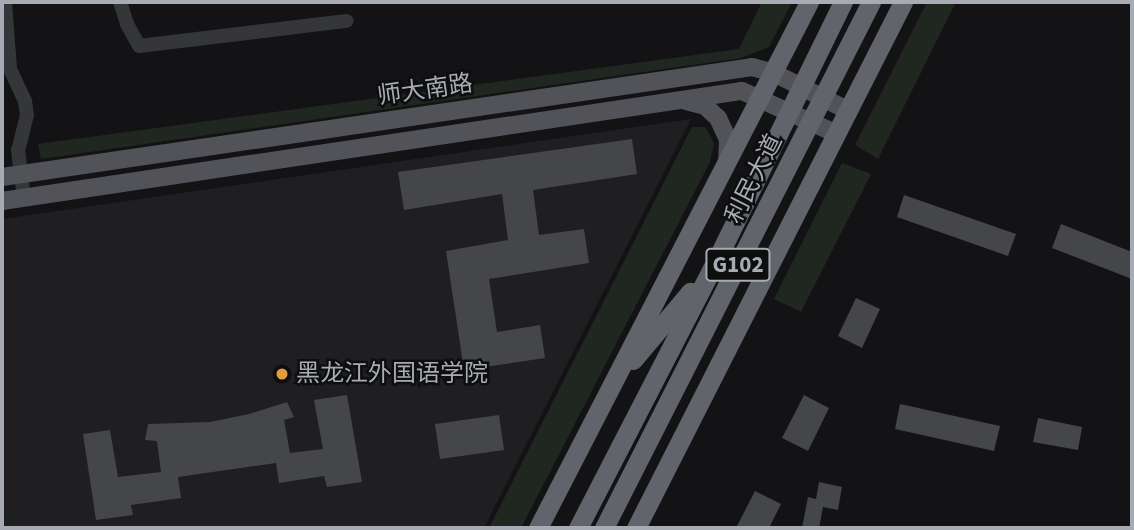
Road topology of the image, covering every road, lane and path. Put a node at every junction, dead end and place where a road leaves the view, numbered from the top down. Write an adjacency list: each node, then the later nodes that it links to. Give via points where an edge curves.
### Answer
1 (5, 2): 18 (street, via 10,69 27,115 18,150)
2 (120, 2): 7 (street, via 139,46)
3 (809, 2): 8 (highway)
4 (844, 2): 9 (highway, 利民大道 / G102)
5 (871, 2): 11 (highway, 利民大道 / G102)
6 (903, 2): 13 (highway)
7 (346, 21)
8 (774, 73): 9 (main road, 师大南路); 10 (highway); 18 (main road, 师大南路, via 752,67)
9 (802, 88): 11 (main road, 师大南路); 14 (highway, 利民大道 / G102)
10 (761, 97): 12 (main road, 师大南路, via 742,91); 14 (main road, 师大南路); 17 (highway)
11 (822, 97): 13 (main road, 师大南路); 15 (highway, 利民大道 / G102)
12 (676, 101): 17 (main road, via 697,102 718,118 728,139); 20 (main road, 师大南路)
13 (847, 110): 16 (highway)
14 (790, 112): 15 (main road, 师大南路); 22 (highway, 利民大道 / G102)
15 (810, 122): 16 (main road, 师大南路); 25 (highway, 利民大道 / G102)
16 (835, 133): 23 (highway)
17 (726, 165): 24 (highway)
18 (21, 174): 19 (main road, 师大南路); 20 (street)
19 (2, 177)
20 (24, 198): 21 (main road, 师大南路)
21 (2, 201)
22 (714, 265): 24 (highway); 27 (highway, 利民大道 / G102)
23 (747, 307): 25 (highway); 29 (highway)
24 (610, 387): 26 (highway)
25 (664, 410): 28 (highway, 利民大道 / G102)
26 (537, 528)
27 (578, 528)
28 (604, 528)
29 (636, 528)

